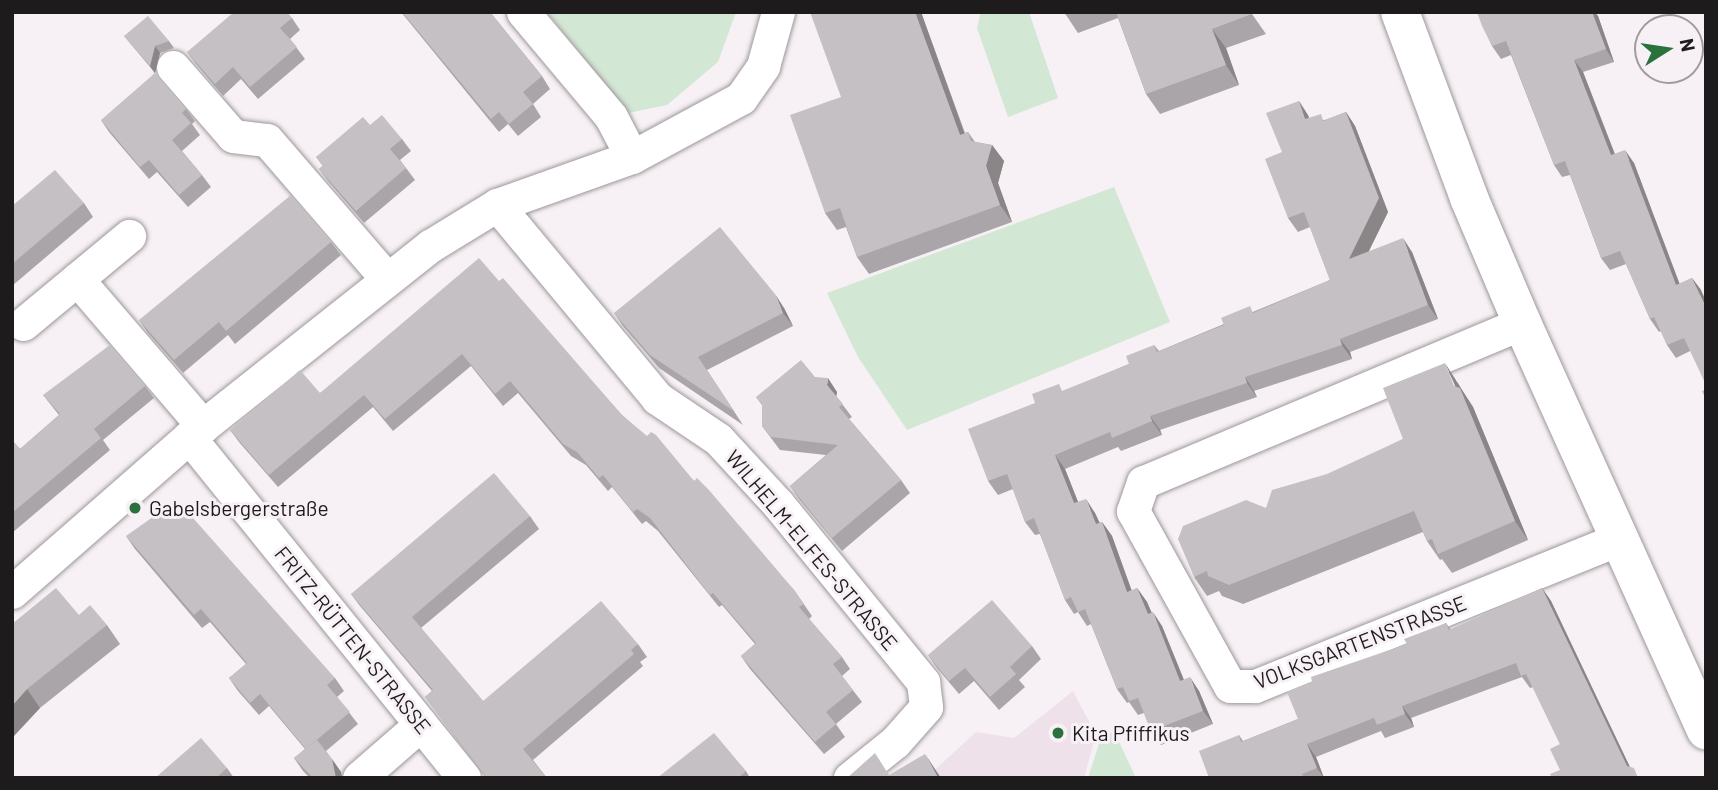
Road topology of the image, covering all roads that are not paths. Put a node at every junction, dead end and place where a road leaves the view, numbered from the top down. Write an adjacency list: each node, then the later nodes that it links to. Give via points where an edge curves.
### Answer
1 (523, 12): 5 (street, via 611,117)
2 (778, 12): 5 (street, via 763,66 741,98)
3 (1400, 12): 10 (street, via 1469,198)
4 (173, 67): 9 (street, via 233,136 267,140)
5 (632, 158): 6 (street)
6 (498, 205): 9 (street, via 430,246); 19 (street, WILHELM-ELFES-STRASSE, via 657,398 718,439 778,504 923,681 926,707 895,742)
7 (129, 236): 8 (street)
8 (77, 279): 11 (street); 12 (street)
9 (387, 279): 12 (street)
10 (1522, 323): 13 (street); 13 (street, VOLKSGARTENSTRASSE, via 1143,482 1133,511 1230,686 1255,686)
11 (23, 324)
12 (196, 432): 14 (street); 15 (street, FRITZ-RÜTTEN-STRASSE)
13 (1617, 540): 16 (street)
14 (12, 592)
15 (421, 724): 17 (street); 18 (street, FRITZ-RÜTTEN-STRASSE)
16 (1706, 730)
17 (359, 778)
18 (464, 778)
19 (850, 778)

